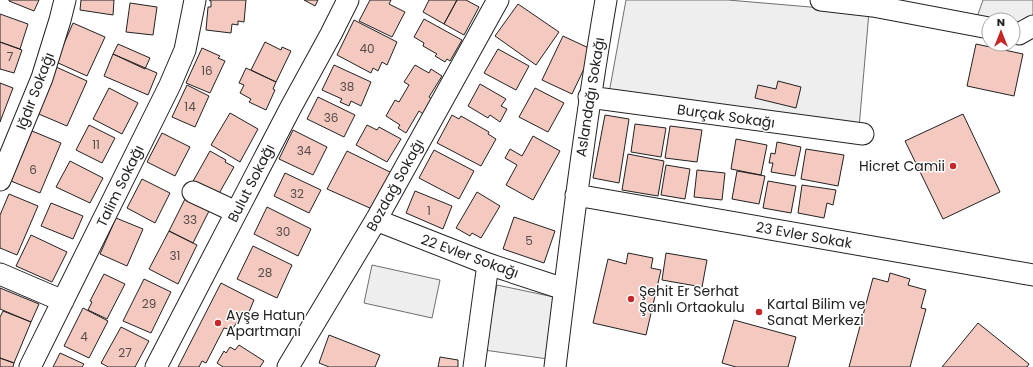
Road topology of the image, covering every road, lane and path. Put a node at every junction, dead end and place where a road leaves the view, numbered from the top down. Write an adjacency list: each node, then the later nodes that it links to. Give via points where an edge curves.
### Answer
1 (65, 0): 12 (street, Iğdır Sokağı, via 42,78)
2 (195, 0): 21 (street, Talim Sokağı, via 184,50 170,85)
3 (348, 0): 15 (street, Bulut Sokağı)
4 (498, 0): 16 (street, Bozdağ Sokağı)
5 (606, 0): 10 (street, Aslandağı Sokağı)
6 (821, 0): 7 (street, via 873,6)
7 (981, 26)
8 (1033, 26): 9 (street)
9 (1021, 33)
10 (589, 98): 11 (street, Burçak Sokağı); 14 (street, Aslandağı Sokağı)
11 (863, 134)
12 (0, 180)
13 (193, 192): 15 (street)
14 (576, 195): 19 (street, 23 Evler Sokak); 20 (street, Aslandağı Sokağı)
15 (236, 212): 23 (street, Bulut Sokağı)
16 (376, 220): 17 (street, 22 Evler Sokağı); 24 (street, Bozdağ Sokağı)
17 (488, 264): 20 (street, 22 Evler Sokağı); 25 (street)
18 (0, 274): 21 (street)
19 (1033, 275)
20 (564, 289): 26 (street, Aslandağı Sokağı)
21 (63, 300): 22 (street, Talim Sokağı)
22 (30, 367)
23 (156, 367)
24 (289, 367)
25 (474, 367)
26 (555, 367)

